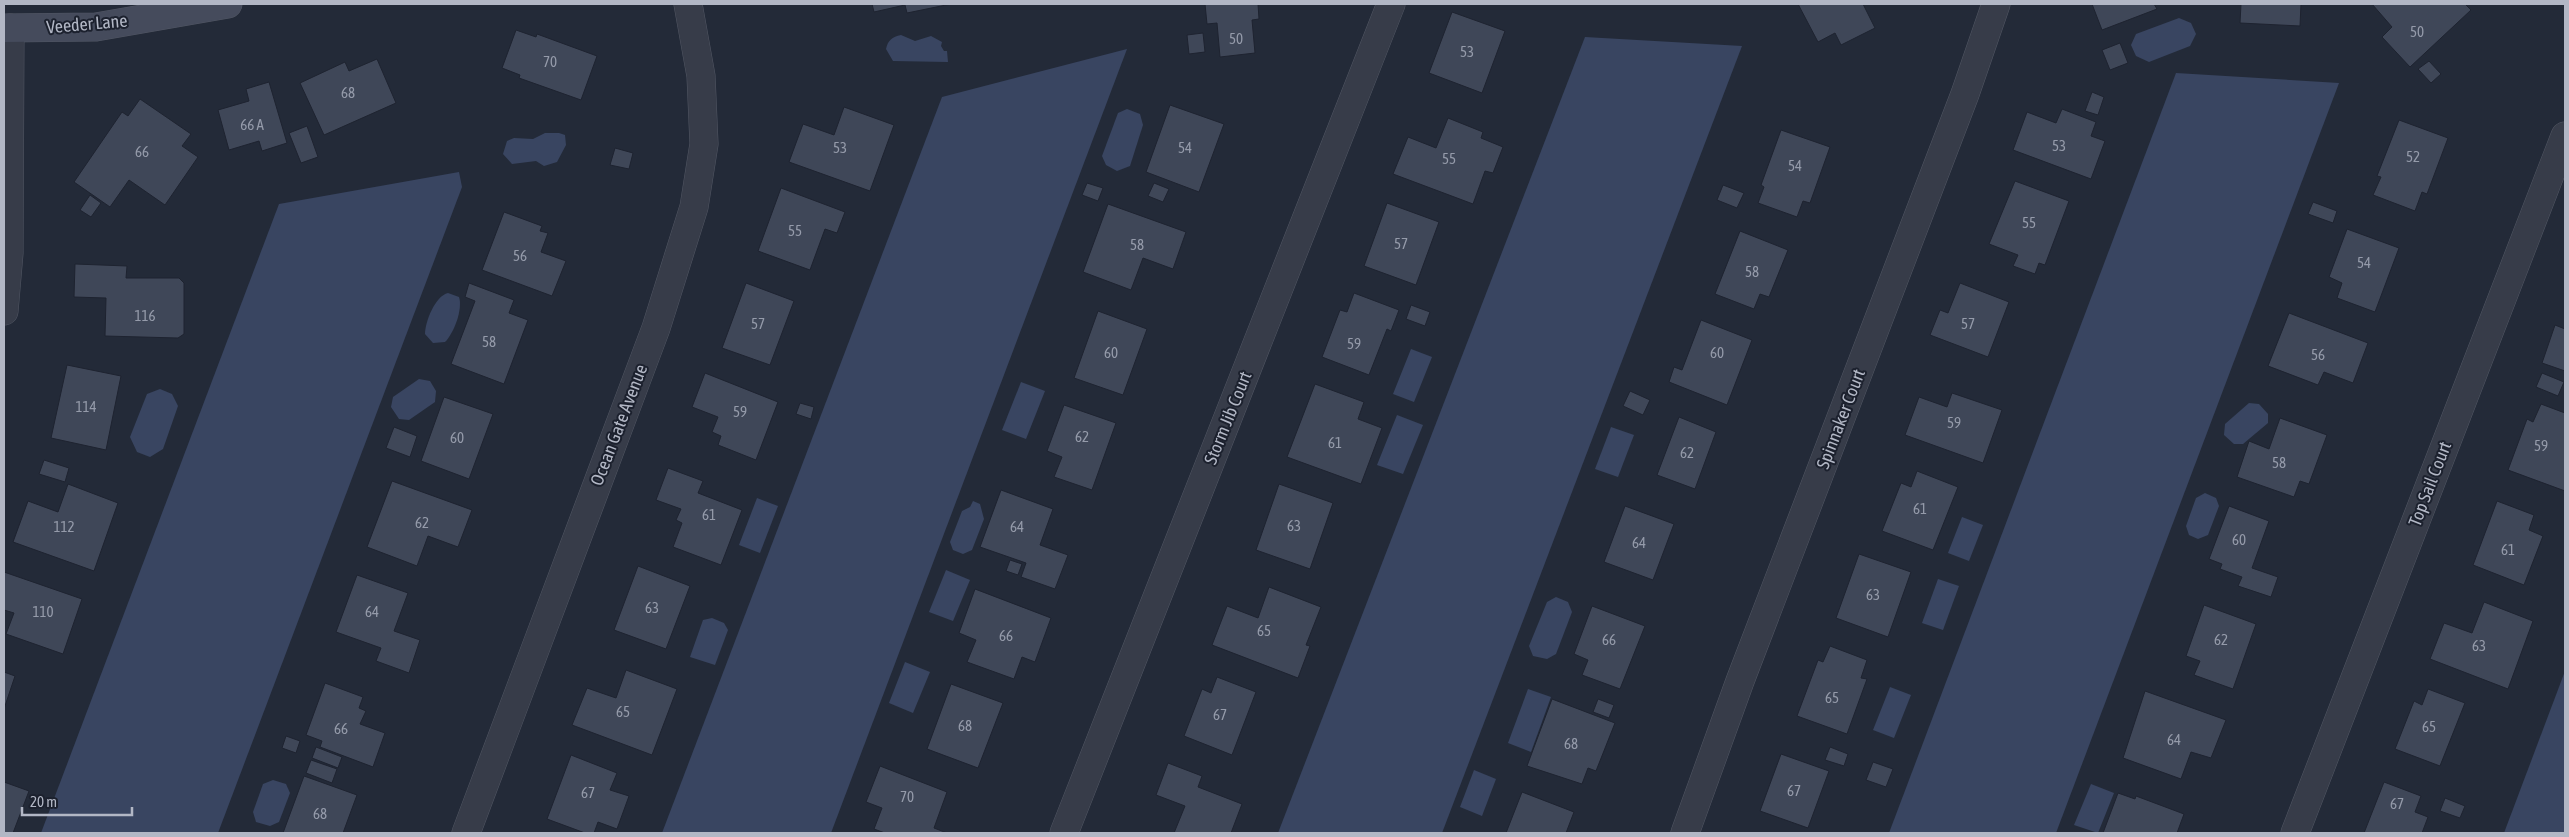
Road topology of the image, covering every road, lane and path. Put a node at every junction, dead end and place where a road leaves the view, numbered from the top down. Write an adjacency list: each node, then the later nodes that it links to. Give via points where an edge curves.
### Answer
1 (228, 4): 5 (street, Veeder Lane, via 96,27)
2 (688, 4): 8 (street, Ocean Gate Avenue, via 701,76 704,144 694,208 656,328)
3 (1392, 4): 9 (street, Storm Jib Court)
4 (1996, 4): 10 (street, Spinnaker Court, via 1965,94)
5 (7, 28): 7 (street, via 9,253)
6 (2565, 136): 11 (street, Top Sail Court)
7 (4, 311)
8 (466, 833)
9 (1064, 833)
10 (1685, 833)
11 (2295, 833)

